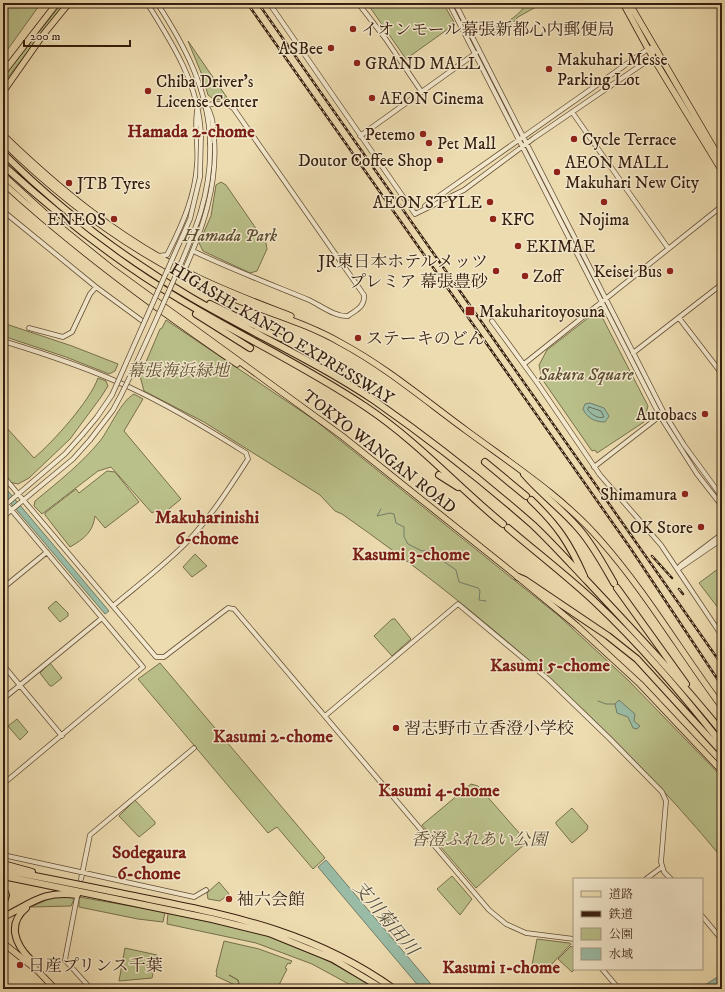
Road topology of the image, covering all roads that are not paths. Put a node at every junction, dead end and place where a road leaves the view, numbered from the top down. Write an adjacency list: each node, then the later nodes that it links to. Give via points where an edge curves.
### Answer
1 (57, 3): 16 (main road)
2 (69, 3): 18 (main road)
3 (147, 3): 20 (street, via 179,55)
4 (157, 3): 19 (street, via 190,58)
5 (269, 3): 23 (street)
6 (358, 3): 17 (street)
7 (449, 3): 14 (street)
8 (455, 3): 13 (street)
9 (623, 3): 12 (main road)
10 (629, 3): 11 (main road)
11 (655, 47): 12 (street); 15 (street); 28 (main road)
12 (648, 49): 15 (main road); 24 (street)
13 (480, 50): 14 (street); 24 (street)
14 (475, 53): 17 (street); 24 (street)
15 (652, 56): 21 (street); 30 (main road)
16 (3, 72)
17 (421, 91): 23 (street)
18 (3, 92)
19 (206, 105): 20 (street); 37 (street, via 211,112 214,128 213,179 206,213); 37 (street, via 225,104 234,109 364,295 364,302 348,316 339,315); 67 (street, bridge, via 210,143 208,182 202,212 125,388 113,410 73,459)
20 (198, 106): 38 (street, via 195,115 197,166 193,196 169,252 167,255); 64 (street, bridge, via 202,135 200,177 190,219 112,395 65,454)
21 (572, 112): 26 (street); 36 (street)
22 (3, 135): 38 (main road, via 87,209)
23 (360, 136): 35 (street)
24 (521, 138): 26 (street); 35 (street)
25 (3, 142): 53 (main road, bridge, via 54,189 121,240 182,275 236,300 311,327)
26 (525, 145): 35 (street, via 464,190); 43 (street); 45 (street)
27 (3, 153): 42 (highway, HIGASHI-KANTO EXPRESSWAY, via 78,219)
28 (722, 162)
29 (3, 165): 44 (highway, HIGASHI-KANTO EXPRESSWAY, via 97,244)
30 (722, 171)
31 (3, 175): 56 (main road, TOKYO WANGAN ROAD, bridge, via 93,254)
32 (3, 183): 56 (main road, via 79,250 186,329)
33 (722, 206): 36 (street)
34 (3, 210): 41 (street)
35 (415, 214)
36 (668, 248): 43 (street)
37 (193, 251): 39 (street)
38 (157, 256): 39 (main road)
39 (184, 271): 53 (main road, via 314,325)
40 (722, 284): 46 (street)
41 (96, 287): 47 (street); 49 (street, via 68,336)
42 (190, 297): 50 (highway, via 205,301); 77 (highway, HIGASHI-KANTO EXPRESSWAY, via 345,383 396,417 534,526)
43 (606, 298): 45 (street); 54 (street)
44 (179, 300): 52 (highway, via 196,314); 66 (highway, HIGASHI-KANTO EXPRESSWAY, via 367,407 423,450)
45 (602, 302): 55 (street); 58 (street)
46 (679, 318): 54 (street); 57 (street)
47 (141, 320)
48 (492, 321): 55 (street)
49 (29, 328)
50 (281, 338)
51 (3, 341): 79 (street, via 58,358 131,388 187,416 246,453 248,458 204,523 172,556)
52 (250, 348)
53 (356, 351): 61 (main road)
54 (633, 353): 65 (street, via 668,419)
55 (524, 364): 60 (street)
56 (255, 374): 76 (main road, TOKYO WANGAN ROAD, via 342,436)
57 (722, 374)
58 (660, 416): 60 (street); 69 (street, via 697,474)
59 (484, 462): 77 (highway, via 551,519 562,533)
60 (594, 467): 75 (street, via 653,534)
61 (524, 474): 84 (highway, via 579,529 684,679); 86 (main road, via 565,505 601,540)
62 (439, 475): 66 (highway)
63 (3, 476): 64 (street)
64 (17, 495): 67 (street); 68 (street)
65 (722, 497)
66 (472, 498): 90 (highway, HIGASHI-KANTO EXPRESSWAY, via 576,584 628,635 692,706)
67 (22, 501): 70 (street); 79 (street)
68 (5, 504): 70 (street)
69 (722, 506)
70 (12, 509): 71 (street); 74 (street)
71 (3, 517)
72 (722, 534): 75 (street)
73 (722, 539): 75 (street)
74 (47, 552): 78 (street); 80 (street)
75 (678, 570): 81 (street)
76 (518, 577): 92 (highway, via 637,659); 93 (main road, TOKYO WANGAN ROAD, via 577,626 640,684)
77 (588, 582): 84 (highway, HIGASHI-KANTO EXPRESSWAY)
78 (3, 588)
79 (113, 606): 87 (street, via 156,657 161,658 228,608 234,609)
80 (102, 618): 83 (street); 89 (street, via 143,667)
81 (722, 636)
82 (3, 665): 83 (street)
83 (20, 685): 85 (street); 89 (street)
84 (689, 692): 88 (highway, HIGASHI-KANTO EXPRESSWAY)
85 (3, 699)
86 (722, 707)
87 (325, 716): 97 (street, via 458,604 563,694 662,792 666,800); 113 (street, via 489,910 506,924 526,933)
88 (722, 732)
89 (62, 736): 94 (street)
90 (722, 744)
91 (194, 748): 99 (street, via 90,835)
92 (722, 752)
93 (722, 770)
94 (3, 784)
95 (3, 855): 99 (street)
96 (3, 864): 103 (highway)
97 (662, 867): 101 (street); 102 (street)
98 (3, 870): 103 (highway)
99 (82, 873): 104 (street); 106 (street, via 194,897)
100 (3, 876): 108 (highway)
101 (647, 878)
102 (669, 878)
103 (57, 880): 121 (highway, via 225,915 273,928 330,951)
104 (81, 880)
105 (3, 888): 110 (highway, via 6,895)
106 (206, 890)
107 (77, 897): 119 (street, via 65,960)
108 (120, 900): 109 (highway, via 54,894); 120 (highway, via 269,933 333,959)
109 (29, 903): 111 (highway); 116 (highway, via 18,917 14,928 20,948)
110 (3, 905)
111 (3, 917)
112 (703, 917): 114 (street)
113 (573, 939)
114 (722, 940)
115 (3, 943): 118 (main road, via 38,971)
116 (30, 959)
117 (603, 970): 122 (street)
118 (55, 989)
119 (90, 989)
120 (383, 989)
121 (394, 989)
122 (619, 989)

